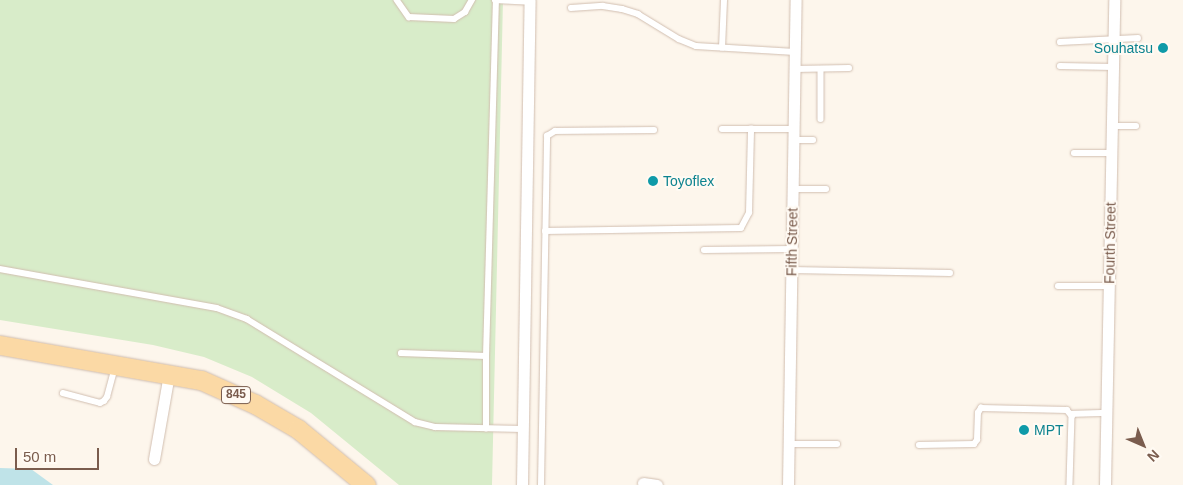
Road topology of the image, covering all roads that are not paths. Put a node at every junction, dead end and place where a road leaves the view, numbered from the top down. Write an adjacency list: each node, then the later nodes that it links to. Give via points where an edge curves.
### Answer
1 (397, 0): 2 (lane, via 409,17 426,19 454,19 461,16)
2 (472, 0)
3 (496, 0): 7 (lane); 41 (lane)
4 (724, 0): 12 (lane)
5 (796, 0): 13 (street, Fifth Street)
6 (1114, 0): 10 (street, Fourth Street)
7 (530, 1): 48 (street)
8 (571, 8): 12 (lane, via 603,6 622,9 638,14 696,46)
9 (1138, 38): 10 (lane)
10 (1114, 39): 11 (lane); 15 (street, Fourth Street)
11 (1060, 42)
12 (722, 48): 13 (lane)
13 (795, 52): 17 (street, Fifth Street)
14 (1060, 66): 15 (lane)
15 (1113, 67): 20 (street, Fourth Street)
16 (850, 68): 18 (lane)
17 (795, 69): 18 (lane); 25 (street, Fifth Street)
18 (821, 69): 19 (lane)
19 (821, 119)
20 (1112, 126): 21 (lane); 27 (street, Fourth Street)
21 (1136, 126)
22 (751, 129): 24 (lane); 25 (lane); 31 (lane, via 749,213 741,228)
23 (654, 130): 31 (lane, via 549,133 546,139)
24 (722, 130)
25 (794, 135): 26 (lane); 29 (street, Fifth Street)
26 (813, 140)
27 (1111, 152): 28 (lane); 38 (street, Fourth Street)
28 (1074, 153)
29 (793, 189): 30 (lane); 32 (street, Fifth Street)
30 (826, 189)
31 (545, 232): 56 (lane)
32 (792, 249): 33 (lane); 35 (street, Fifth Street)
33 (704, 250)
34 (0, 269): 47 (lane, via 217,308 247,319 414,422 435,427)
35 (791, 270): 36 (lane); 49 (street, Fifth Street)
36 (950, 273)
37 (1058, 286): 38 (lane)
38 (1109, 286): 45 (street, Fourth Street)
39 (0, 345): 42 (main road, 845)
40 (400, 353): 41 (lane)
41 (486, 356): 47 (lane)
42 (116, 365): 43 (main road, 845); 44 (lane, via 104,401)
43 (169, 374): 52 (street); 54 (main road, 845, via 202,380 255,404 298,429)
44 (63, 393)
45 (1106, 413): 46 (lane); 60 (street, Fourth Street)
46 (1071, 414): 51 (lane, via 1067,410 981,408 974,444); 59 (lane)
47 (486, 429): 48 (lane)
48 (522, 429): 55 (street)
49 (789, 444): 50 (lane); 58 (street, Fifth Street)
50 (837, 444)
51 (919, 446)
52 (154, 458)
53 (643, 483): 57 (street)
54 (366, 485)
55 (522, 485)
56 (541, 485)
57 (657, 485)
58 (788, 485)
59 (1070, 485)
60 (1105, 485)

